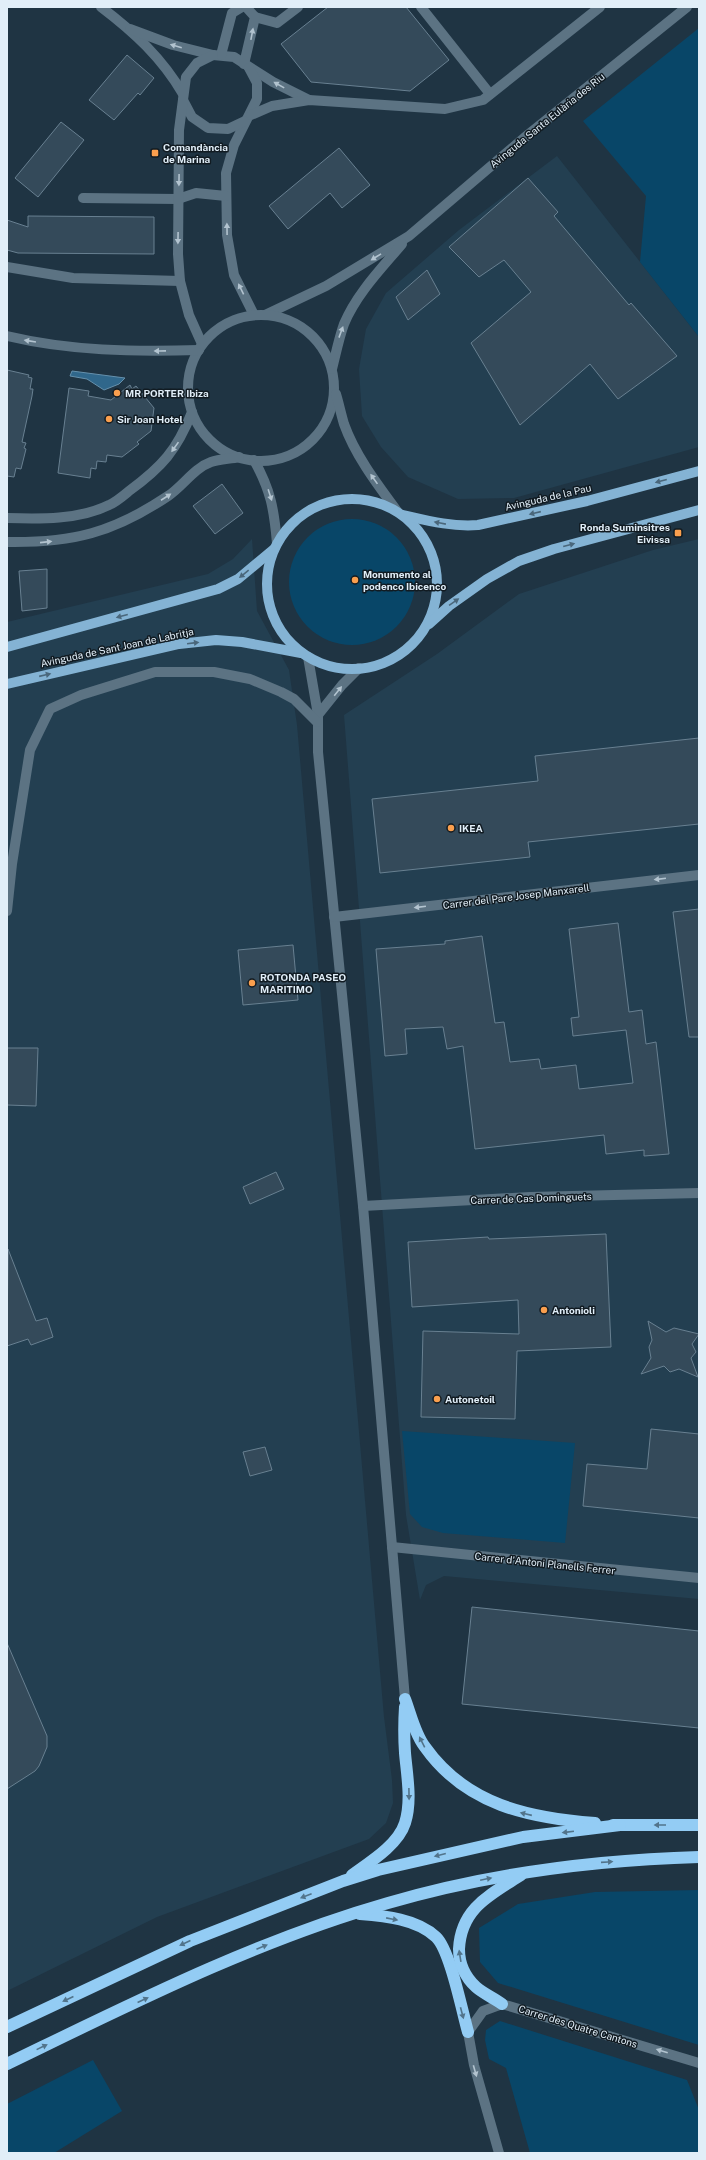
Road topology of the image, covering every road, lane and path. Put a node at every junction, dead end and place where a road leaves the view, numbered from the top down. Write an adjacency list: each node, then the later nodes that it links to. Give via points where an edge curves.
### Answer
1 (102, 7): 9 (street)
2 (242, 7): 10 (street, via 232,13)
3 (246, 7): 8 (street)
4 (298, 7): 8 (street, via 277,23)
5 (420, 7): 12 (street)
6 (600, 7): 12 (street)
7 (687, 7): 19 (street, Avinguda Santa Eulària des Riu, via 524,138)
8 (255, 17): 11 (street, one-way to 8)
9 (130, 30): 10 (street, one-way to 9, via 173,45); 13 (street, via 171,74)
10 (217, 55): 11 (street, via 234,57); 13 (street, via 197,63 186,76)
11 (247, 66): 14 (street, one-way to 11); 15 (street, via 257,83 257,99)
12 (490, 94): 14 (street, via 483,100 445,109)
13 (183, 97): 15 (street, via 192,117 208,128 228,129); 18 (street, one-way to 18, via 179,130)
14 (309, 100): 15 (street, via 272,106)
15 (248, 118): 16 (street, via 234,145 226,173)
16 (226, 196): 18 (street, via 196,193); 22 (street, one-way to 16, via 237,282 230,261)
17 (83, 198): 18 (street)
18 (178, 198): 21 (street, one-way to 21)
19 (409, 236): 23 (street, Avinguda Santa Eulària des Riu, one-way to 23, via 332,283); 26 (street, Avinguda Santa Eulària des Riu, one-way to 19, via 338,341 355,304)
20 (7, 267): 21 (street, via 73,278)
21 (180, 281): 25 (street)
22 (254, 315): 23 (street); 25 (street, via 225,324)
23 (265, 315): 26 (street, via 288,320 308,331 323,349)
24 (7, 336): 25 (street, one-way to 24, via 128,352 72,347)
25 (200, 347): 28 (street, via 188,380)
26 (332, 370): 27 (street)
27 (334, 388): 30 (street, via 328,418 310,442 284,457); 33 (street, one-way to 27, via 371,475 353,443 344,425)
28 (192, 412): 29 (street, via 210,440); 34 (street, one-way to 34, via 176,447 152,475 109,505 79,514 41,519)
29 (239, 457): 30 (street); 35 (street, one-way to 29, via 44,543 88,536 121,524 169,496 211,462)
30 (254, 460): 36 (street, one-way to 36, via 272,499)
31 (699, 471): 33 (main road, Avinguda de la Pau, one-way to 33, via 587,501 478,525 445,524)
32 (699, 510): 37 (main road, one-way to 32, via 448,606 519,561 554,549)
33 (399, 513): 36 (main road, via 383,504 368,500 337,500 315,507 296,520); 37 (main road, via 414,524 424,537 436,567 436,598)
34 (7, 518)
35 (7, 542)
36 (275, 546): 38 (main road, one-way to 38, via 238,579 218,589); 39 (main road, via 268,566 269,602 274,619 284,634)
37 (425, 628): 40 (main road, via 404,652 390,660)
38 (7, 647)
39 (306, 655): 40 (main road, via 326,664); 41 (main road, Avinguda de Sant Joan de Labritja, one-way to 39, via 179,644 216,640 242,642); 42 (street)
40 (359, 668): 42 (street, one-way to 40, via 342,685)
41 (7, 684)
42 (317, 718): 44 (street, via 294,699 250,678 214,672 155,672 81,695 50,709 30,750); 45 (street)
43 (699, 874): 45 (street, Carrer del Pare Josep Manxarell, one-way to 45)
44 (7, 911)
45 (334, 917): 47 (street)
46 (699, 1193): 47 (street, Carrer de Cas Dominguets, via 530,1197)
47 (363, 1206): 48 (street)
48 (392, 1547): 49 (street, Carrer d'Antoni Planells Ferrer); 50 (street)
49 (699, 1578)
50 (405, 1700): 51 (highway, one-way to 50, via 552,1820 513,1810 475,1794 446,1772 424,1747); 55 (highway, one-way to 55, via 404,1736 410,1797 405,1824 397,1837)
51 (620, 1825): 52 (highway, one-way to 51); 55 (highway, one-way to 55, via 516,1839 378,1870)
52 (699, 1825)
53 (699, 1857): 54 (highway, one-way to 53, via 593,1863)
54 (526, 1871): 56 (highway, one-way to 54, via 397,1900); 57 (highway, one-way to 54, via 477,1988 465,1974 459,1956 460,1933 465,1920 478,1904)
55 (343, 1881): 58 (highway, one-way to 58, via 190,1941)
56 (353, 1913): 59 (highway, one-way to 59, via 416,1925 437,1938 447,1956); 61 (highway, one-way to 56, via 208,1970 276,1941)
57 (502, 2004): 59 (street, via 482,2011); 60 (street, Carrer des Quatre Cantons, one-way to 57)
58 (7, 2027)
59 (468, 2032): 62 (street, one-way to 62, via 474,2065)
60 (699, 2063)
61 (7, 2064)
62 (499, 2153)

